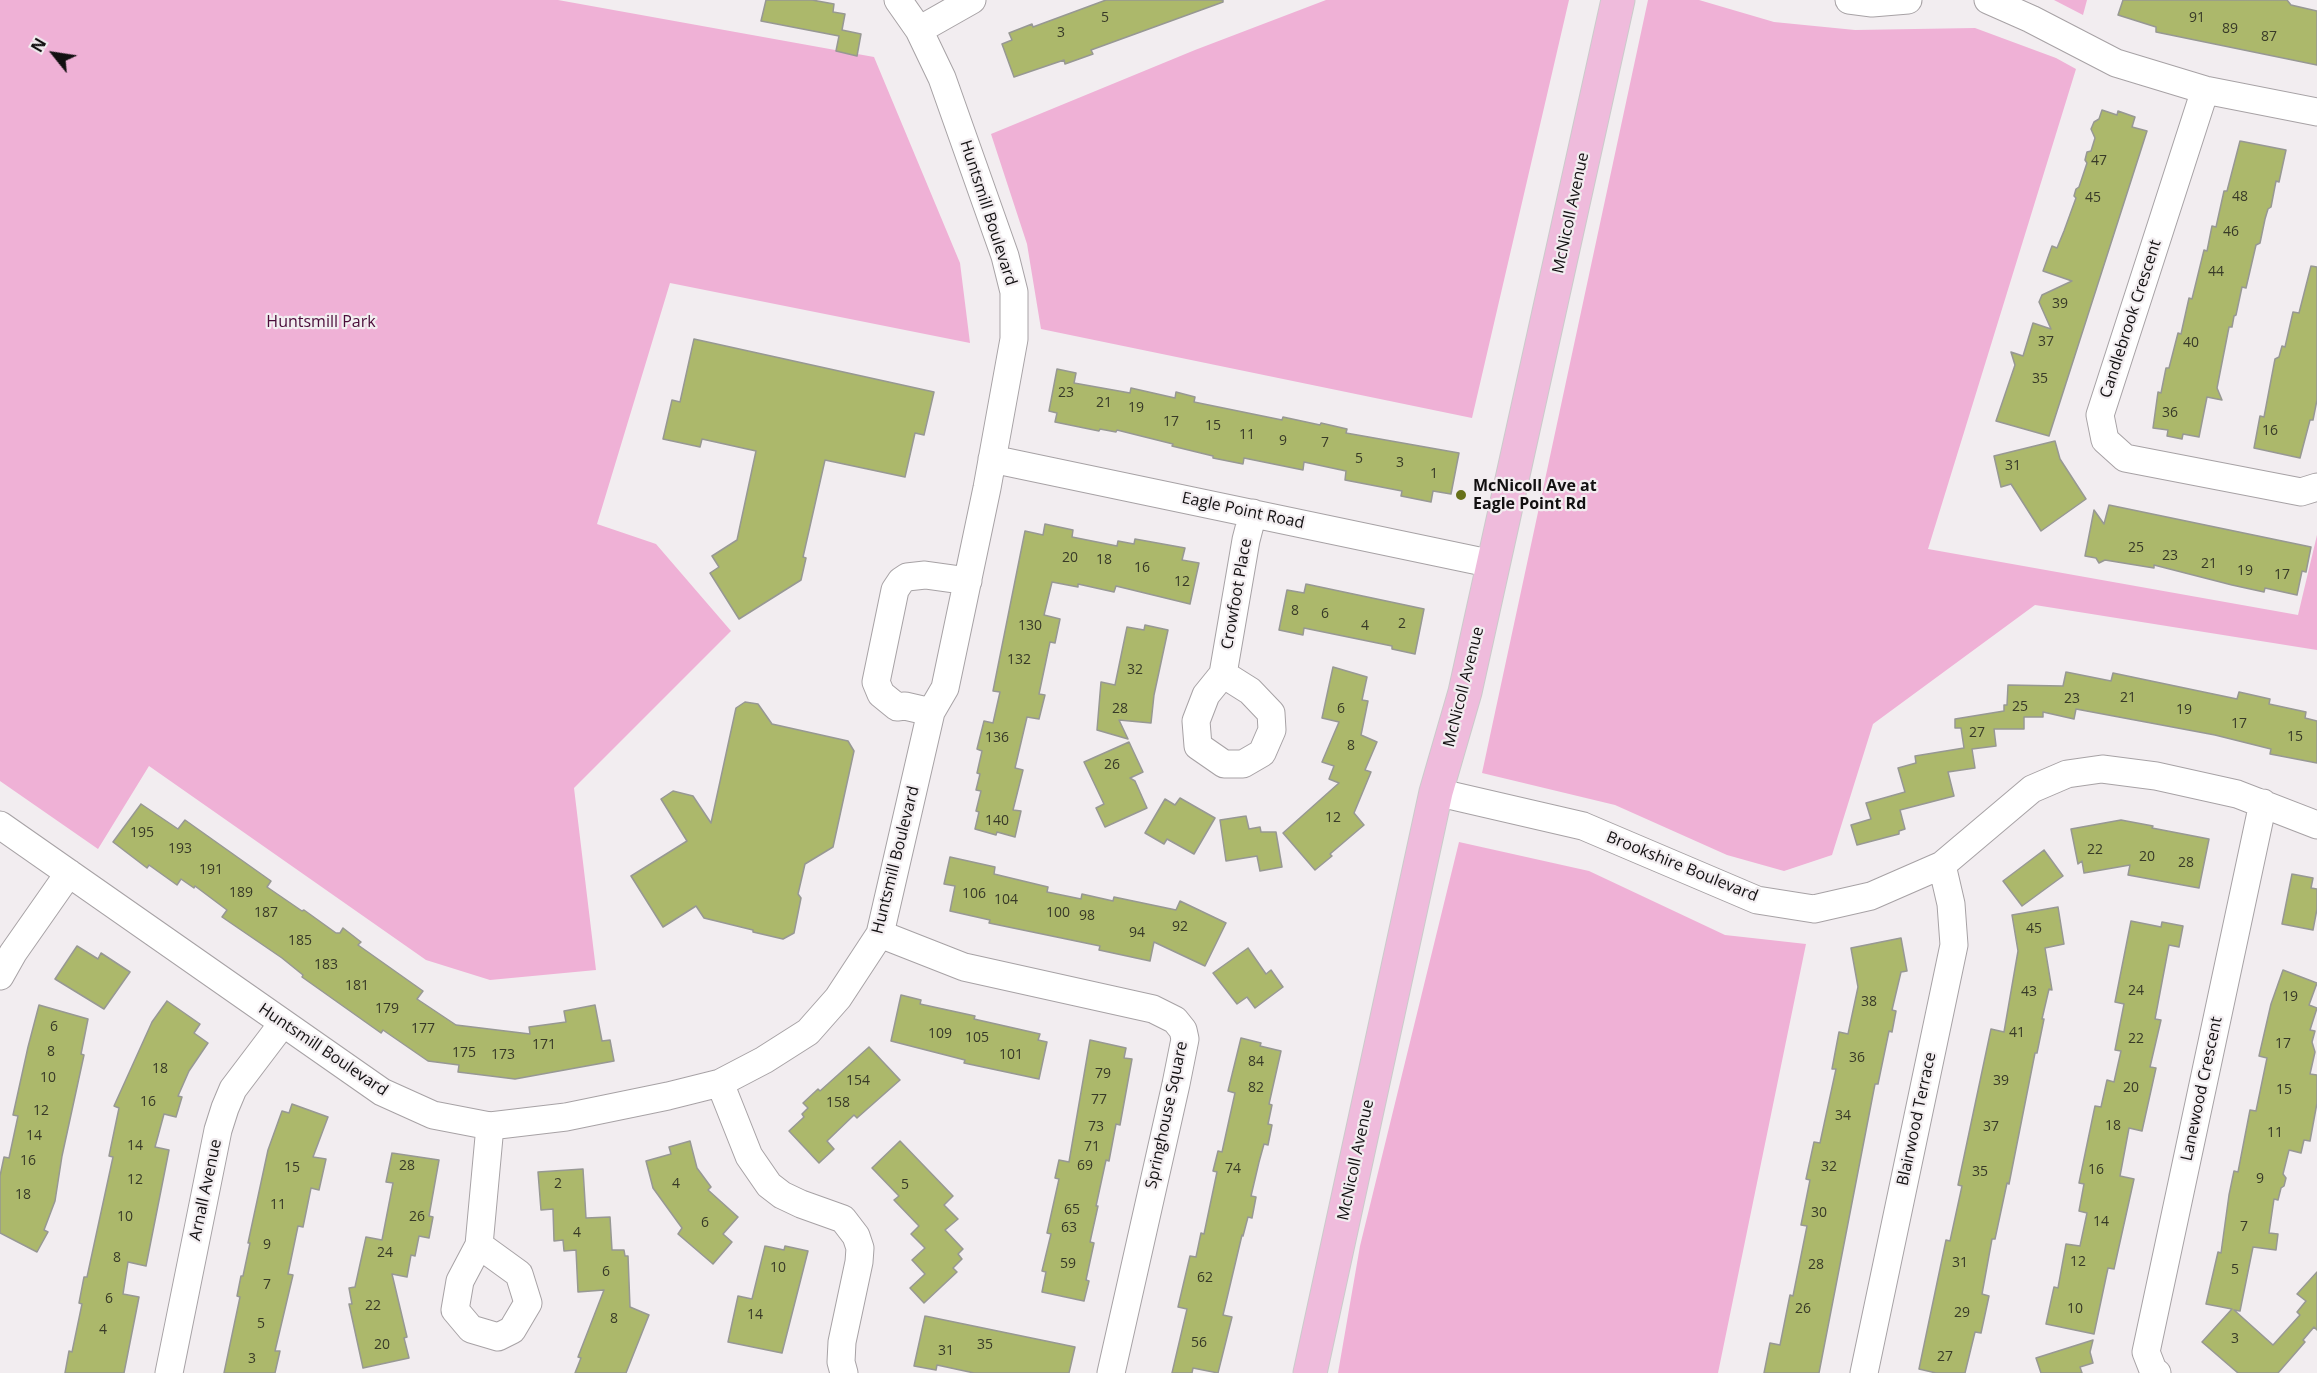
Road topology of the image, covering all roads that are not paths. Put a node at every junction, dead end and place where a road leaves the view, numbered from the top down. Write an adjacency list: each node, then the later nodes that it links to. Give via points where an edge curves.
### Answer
1 (898, 0): 7 (street, Huntsmill Boulevard)
2 (972, 0): 7 (street)
3 (1618, 0): 13 (main road, McNicoll Avenue)
4 (1849, 0): 5 (street)
5 (1908, 0)
6 (1988, 0): 8 (street, via 2116,63)
7 (919, 30): 10 (street, Huntsmill Boulevard, via 955,113 1014,292 1014,339)
8 (2205, 90): 9 (street); 11 (street, Candlebrook Crescent, via 2100,415 2105,440 2125,458 2301,492)
9 (2317, 112)
10 (992, 459): 12 (street, Eagle Point Road); 14 (street, Huntsmill Boulevard)
11 (2317, 487)
12 (1252, 513): 13 (street, Eagle Point Road); 15 (street, Crowfoot Place)
13 (1494, 564): 17 (main road, McNicoll Avenue, via 1465,692)
14 (968, 581): 16 (street, Huntsmill Boulevard, via 945,688); 16 (street, via 925,575 907,577 895,590 876,682 881,694 897,707)
15 (1223, 674)
16 (931, 712): 23 (street, Huntsmill Boulevard)
17 (1436, 792): 21 (street, Brookshire Boulevard, via 1583,826 1757,900 1814,909 1871,896); 32 (main road, McNicoll Avenue)
18 (2263, 803): 20 (street, Brookshire Boulevard); 21 (street, Brookshire Boulevard, via 2156,776 2102,769 2067,774 2032,789); 34 (street, Lanewood Crescent, via 2146,1352)
19 (0, 825): 22 (street, Huntsmill Boulevard)
20 (2317, 825)
21 (1942, 865): 33 (street, Blairwood Terrace, via 1951,904 1954,945)
22 (69, 873): 24 (street); 25 (street, Huntsmill Boulevard)
23 (880, 934): 26 (street, Huntsmill Boulevard, via 838,998 808,1032); 31 (street, Springhouse Square, via 964,967 1153,1009 1175,1020 1183,1030 1185,1040)
24 (0, 975)
25 (283, 1023): 27 (street, Huntsmill Boulevard, via 382,1092 433,1115); 29 (street, Arnall Avenue, via 233,1089 225,1108)
26 (720, 1083): 27 (street, Huntsmill Boulevard, via 566,1117); 30 (street, via 749,1156 769,1185 801,1204 843,1220 856,1236 860,1262 842,1342)
27 (490, 1126): 28 (street)
28 (479, 1245)
29 (168, 1373)
30 (844, 1373)
31 (1111, 1373)
32 (1310, 1373)
33 (1864, 1373)
34 (2157, 1373)

